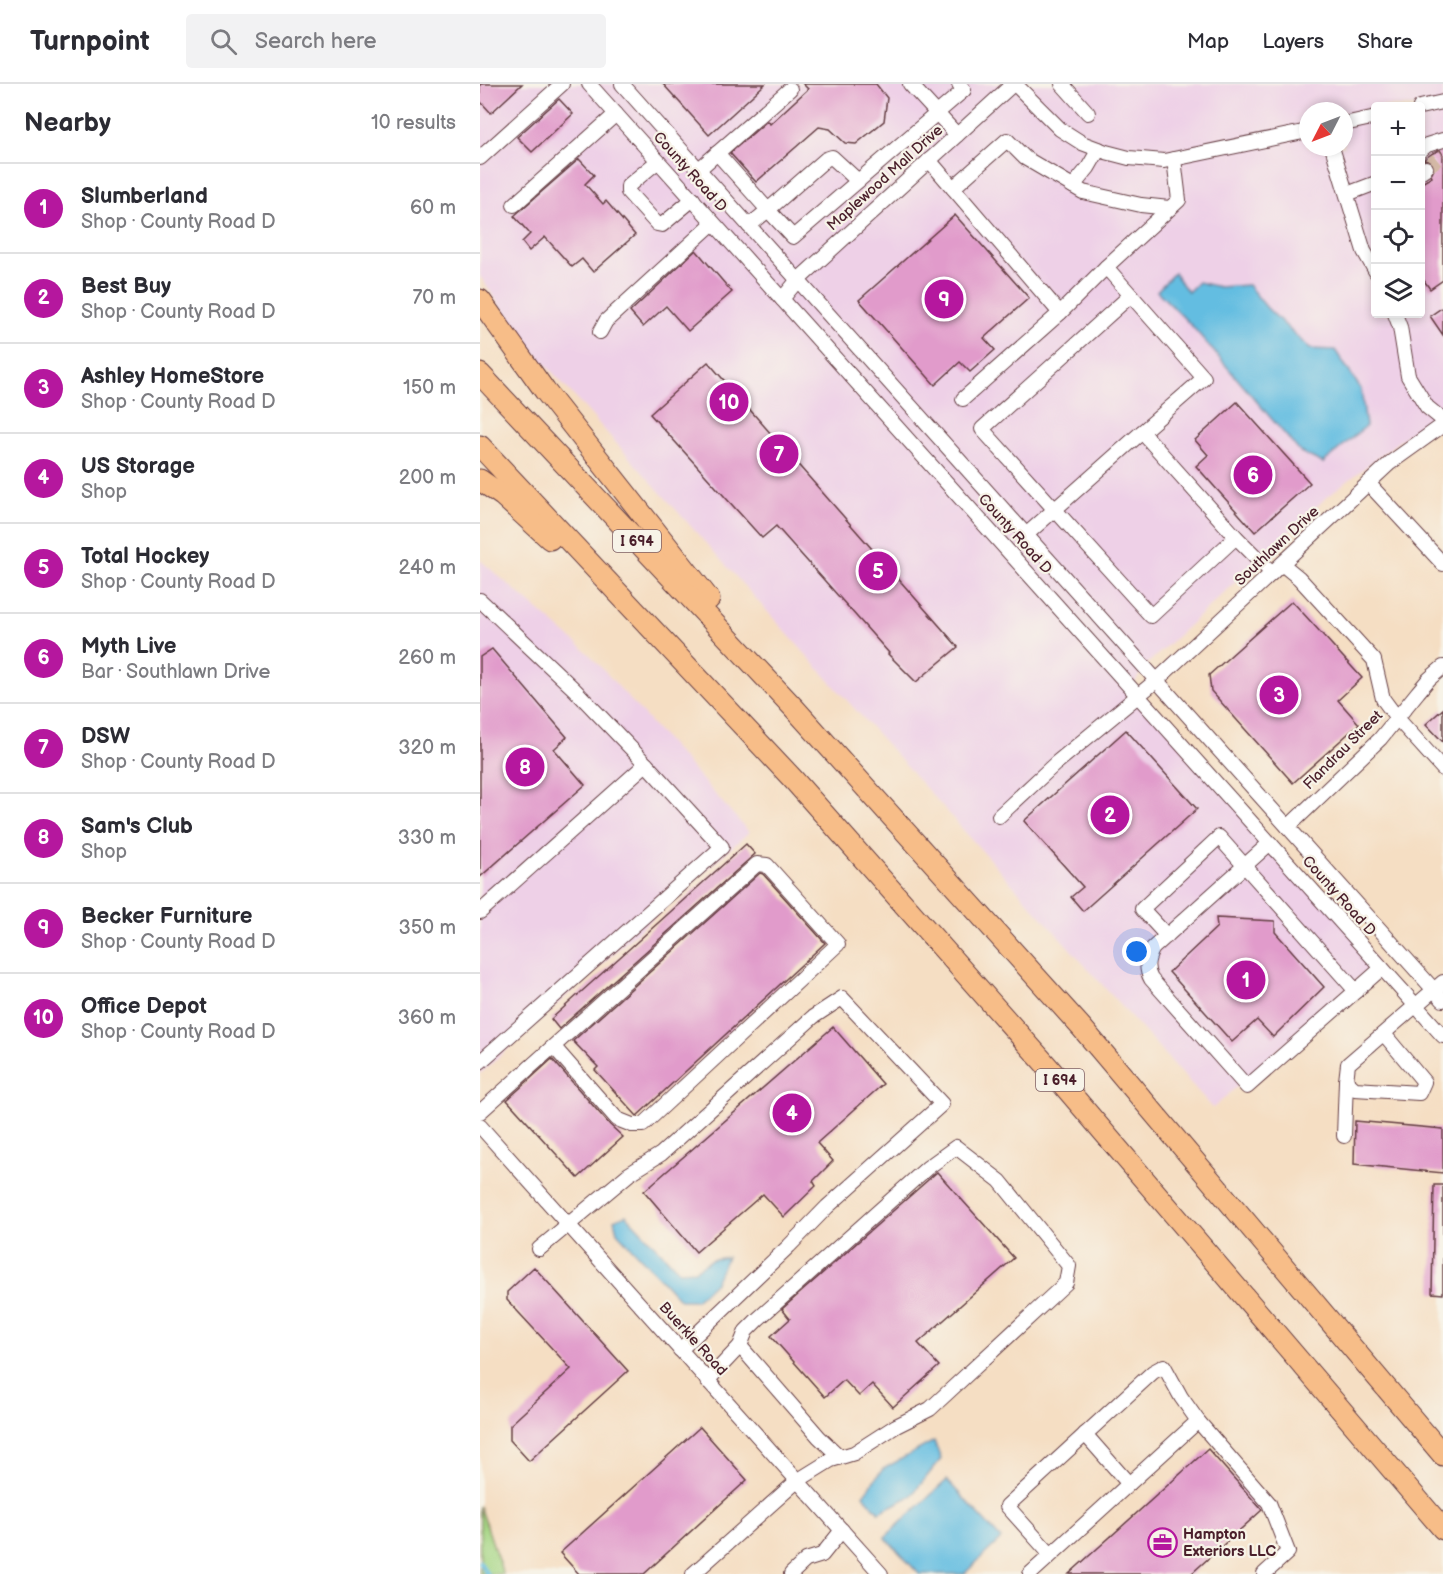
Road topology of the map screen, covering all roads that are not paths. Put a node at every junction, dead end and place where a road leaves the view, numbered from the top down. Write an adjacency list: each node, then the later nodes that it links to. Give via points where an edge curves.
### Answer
1 (562, 84): 23 (street)
2 (589, 84): 13 (street, County Road D)
3 (622, 84): 27 (street, County Road D)
4 (910, 84): 12 (street)
5 (959, 84): 12 (street, via 964,90)
6 (1014, 84): 17 (street, Maplewood Mall Drive); 20 (street, Maplewood Mall Drive, via 1060,129)
7 (1062, 84): 11 (street)
8 (789, 89): 21 (street)
9 (1443, 102): 10 (street)
10 (1425, 106)
11 (1088, 112)
12 (936, 113): 17 (street); 28 (street)
13 (616, 114): 25 (street, County Road D); 34 (street)
14 (1371, 118): 15 (street)
15 (1353, 122)
16 (1299, 133): 24 (street, Maplewood Mall Drive)
17 (957, 135): 26 (street, Maplewood Mall Drive)
18 (1443, 140): 19 (street)
19 (1425, 147)
20 (1099, 149): 24 (street, Maplewood Mall Drive, via 1129,158); 30 (street)
21 (717, 153): 27 (street); 36 (street)
22 (1335, 156): 32 (street)
23 (480, 158)
24 (1174, 159): 35 (street, via 1179,200)
25 (658, 160): 33 (street, County Road D); 33 (street, via 628,186 628,192 662,225)
26 (929, 160): 31 (street); 41 (street, Maplewood Mall Drive)
27 (698, 170): 38 (street, County Road D)
28 (858, 181): 36 (street, via 832,157); 36 (street, via 794,237)
29 (1371, 185): 32 (street)
30 (1073, 186): 31 (street, via 1024,158 1007,140); 35 (street, via 1083,192)
31 (953, 188): 45 (street)
32 (1347, 194): 39 (street)
33 (693, 199): 37 (street, County Road D)
34 (514, 205)
35 (1169, 208): 40 (street)
36 (768, 210): 38 (street)
37 (714, 223): 43 (street, County Road D); 47 (street, via 606,321)
38 (748, 226): 41 (street, County Road D)
39 (1371, 264)
40 (1106, 267): 42 (street); 45 (street)
41 (797, 281): 43 (street, Maplewood Mall Drive); 57 (street, County Road D)
42 (1131, 295): 52 (street, via 1204,378); 56 (street, via 982,429)
43 (782, 299): 65 (street, County Road D)
44 (480, 300): 66 (highway, via 545,390)
45 (1060, 313): 49 (street)
46 (1397, 318): 50 (street, via 1408,376 1426,407)
47 (600, 332)
48 (480, 374): 66 (highway, I 694)
49 (963, 399)
50 (1443, 420)
51 (1443, 425): 55 (street, Southlawn Drive)
52 (1142, 432): 56 (street); 58 (street)
53 (480, 446): 62 (highway, I 694)
54 (480, 480): 62 (highway, via 503,496)
55 (1368, 483): 59 (street); 60 (street, Southlawn Drive)
56 (1055, 509): 57 (street); 58 (street, via 1151,616)
57 (1026, 535): 64 (street, County Road D)
58 (1236, 537): 60 (street)
59 (1443, 564)
60 (1277, 569): 64 (street, Southlawn Drive); 67 (street, via 1299,578 1374,660 1383,699)
61 (480, 600): 68 (street)
62 (664, 642): 99 (highway, I 694, via 792,778 1048,1067)
63 (1443, 667): 67 (street, Flandrau Street)
64 (1157, 680): 65 (street, Southlawn Drive); 71 (street, County Road D)
65 (1138, 696): 70 (street, Southlawn Drive); 72 (street, County Road D)
66 (794, 708): 95 (highway, I 694, via 1082,1028)
67 (1397, 718): 69 (street); 71 (street, Flandrau Street)
68 (646, 764): 74 (street); 83 (street, via 722,847)
69 (1443, 769)
70 (999, 816)
71 (1288, 827): 78 (street, County Road D)
72 (1270, 843): 73 (street); 76 (street, County Road D)
73 (1245, 865): 75 (street); 75 (street, via 1219,837 1142,909); 77 (street)
74 (480, 912)
75 (1167, 936): 77 (street, via 1148,957 1147,972 1247,1088)
76 (1382, 968): 77 (street); 79 (street, County Road D)
77 (1356, 991)
78 (1440, 991): 79 (street)
79 (1416, 1006): 80 (street); 81 (street, County Road D)
80 (1384, 1034): 84 (street, via 1348,1064); 84 (street, via 1424,1082 1419,1094 1355,1089)
81 (1443, 1036)
82 (554, 1047): 82 (street, via 757,864 767,865 838,944 643,1125 617,1119); 85 (street)
83 (480, 1062)
84 (1346, 1081): 87 (street)
85 (480, 1112)
86 (480, 1126): 88 (street, Buerkle Road)
87 (1344, 1136)
88 (568, 1224): 89 (street); 91 (street, Buerkle Road); 91 (street, via 629,1174 661,1154 813,1017 842,998 942,1104 827,1207)
89 (539, 1249)
90 (740, 1346): 92 (street); 96 (street); 96 (street, via 746,1331 758,1319 927,1168 956,1147 1000,1180 1070,1266 1066,1283 930,1409 854,1453)
91 (680, 1350): 92 (street, Buerkle Road)
92 (707, 1381): 97 (street, Buerkle Road)
93 (1198, 1421): 94 (street, via 1164,1366); 98 (street); 106 (street, via 1269,1503 1288,1552)
94 (1085, 1434): 98 (street); 101 (street, via 1007,1506)
95 (1443, 1455)
96 (840, 1457): 97 (street)
97 (797, 1481): 100 (street, Buerkle Road); 102 (street)
98 (1129, 1484): 101 (street)
99 (1443, 1529)
100 (842, 1530): 103 (street, via 822,1555 806,1560); 104 (street, Buerkle Road)
101 (1051, 1556): 105 (street)
102 (693, 1574)
103 (790, 1574)
104 (881, 1574)
105 (1030, 1574)
106 (1264, 1574)

